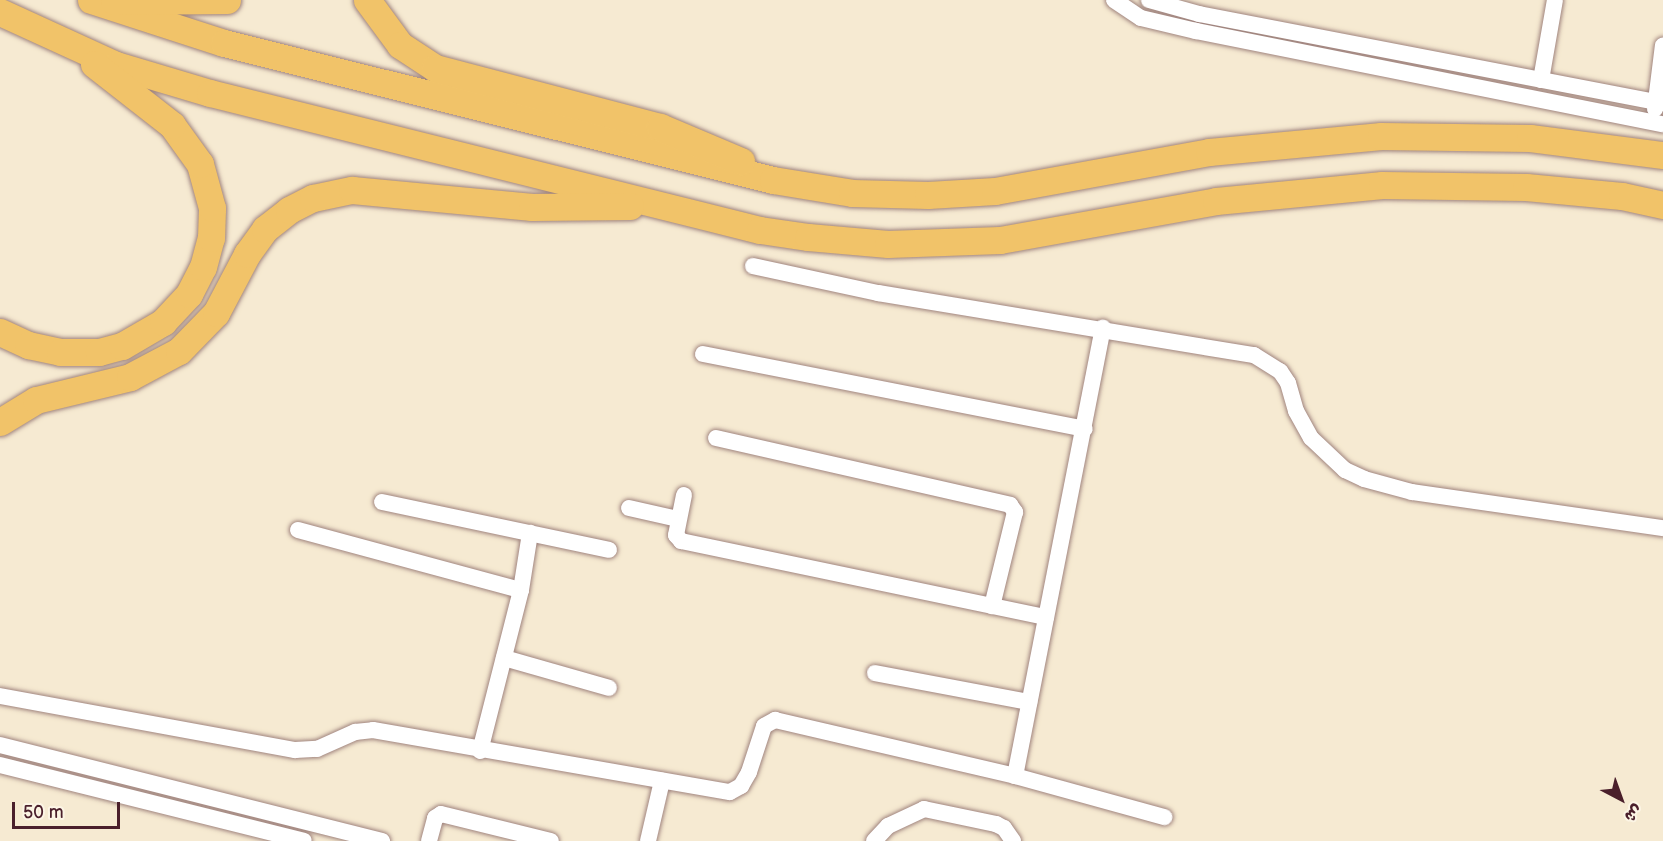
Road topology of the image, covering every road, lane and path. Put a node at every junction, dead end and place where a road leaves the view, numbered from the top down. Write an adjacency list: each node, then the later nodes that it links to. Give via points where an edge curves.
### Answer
1 (91, 0): 2 (main road); 15 (main road, via 224,43)
2 (227, 0)
3 (367, 0): 15 (main road, via 400,45 435,68 684,135)
4 (1114, 0): 8 (street, via 1141,18)
5 (1149, 0): 8 (street)
6 (1555, 0): 11 (street)
7 (0, 12): 10 (main road)
8 (1199, 15): 11 (street); 13 (street)
9 (1663, 45): 12 (street)
10 (72, 47): 16 (main road, via 210,93); 20 (main road, via 171,125 200,164 210,194 211,238 197,281 179,305 143,336 99,352 44,350)
11 (1541, 80): 12 (street)
12 (1658, 102): 13 (street)
13 (1660, 124)
14 (1663, 154): 15 (main road, via 1530,138 1380,136 1209,152 1029,186 962,194 852,193)
15 (773, 180)
16 (656, 204): 17 (main road, via 808,237 918,244 1000,240 1216,201 1382,185 1526,187 1622,196); 22 (main road, via 532,207 352,190 313,198 265,229 216,313 179,351 130,377 36,400)
17 (1663, 205)
18 (753, 266): 19 (street, via 878,293)
19 (1103, 328): 23 (street); 29 (street, via 1239,351 1266,360 1288,383 1296,411 1311,438 1346,470 1364,479 1412,492)
20 (0, 332)
21 (704, 354): 23 (street)
22 (0, 422)
23 (1085, 429): 35 (street)
24 (716, 438): 34 (street, via 1010,505 1016,512)
25 (684, 495): 28 (street)
26 (382, 502): 31 (street)
27 (629, 508): 28 (street)
28 (678, 519): 34 (street, via 676,535 681,541)
29 (1663, 528)
30 (298, 530): 33 (street)
31 (530, 533): 32 (street); 33 (street)
32 (609, 550)
33 (521, 591): 36 (street)
34 (992, 606): 35 (street)
35 (1046, 617): 40 (street)
36 (504, 658): 38 (street); 42 (street)
37 (875, 673): 40 (street)
38 (609, 688)
39 (0, 696): 42 (street, via 295,750 317,749 355,732 373,730)
40 (1029, 702): 44 (street)
41 (0, 745): 48 (street)
42 (480, 751): 45 (street)
43 (0, 765): 47 (street)
44 (1015, 776): 45 (street, via 775,720 765,726 748,772 735,791); 46 (street)
45 (662, 781): 51 (street)
46 (1164, 817)
47 (304, 841)
48 (379, 841)
49 (429, 841): 50 (street, via 435,818 441,814)
50 (551, 841)
51 (648, 841)
52 (874, 841): 53 (street, via 888,826 924,809 996,824)
53 (1013, 841)

